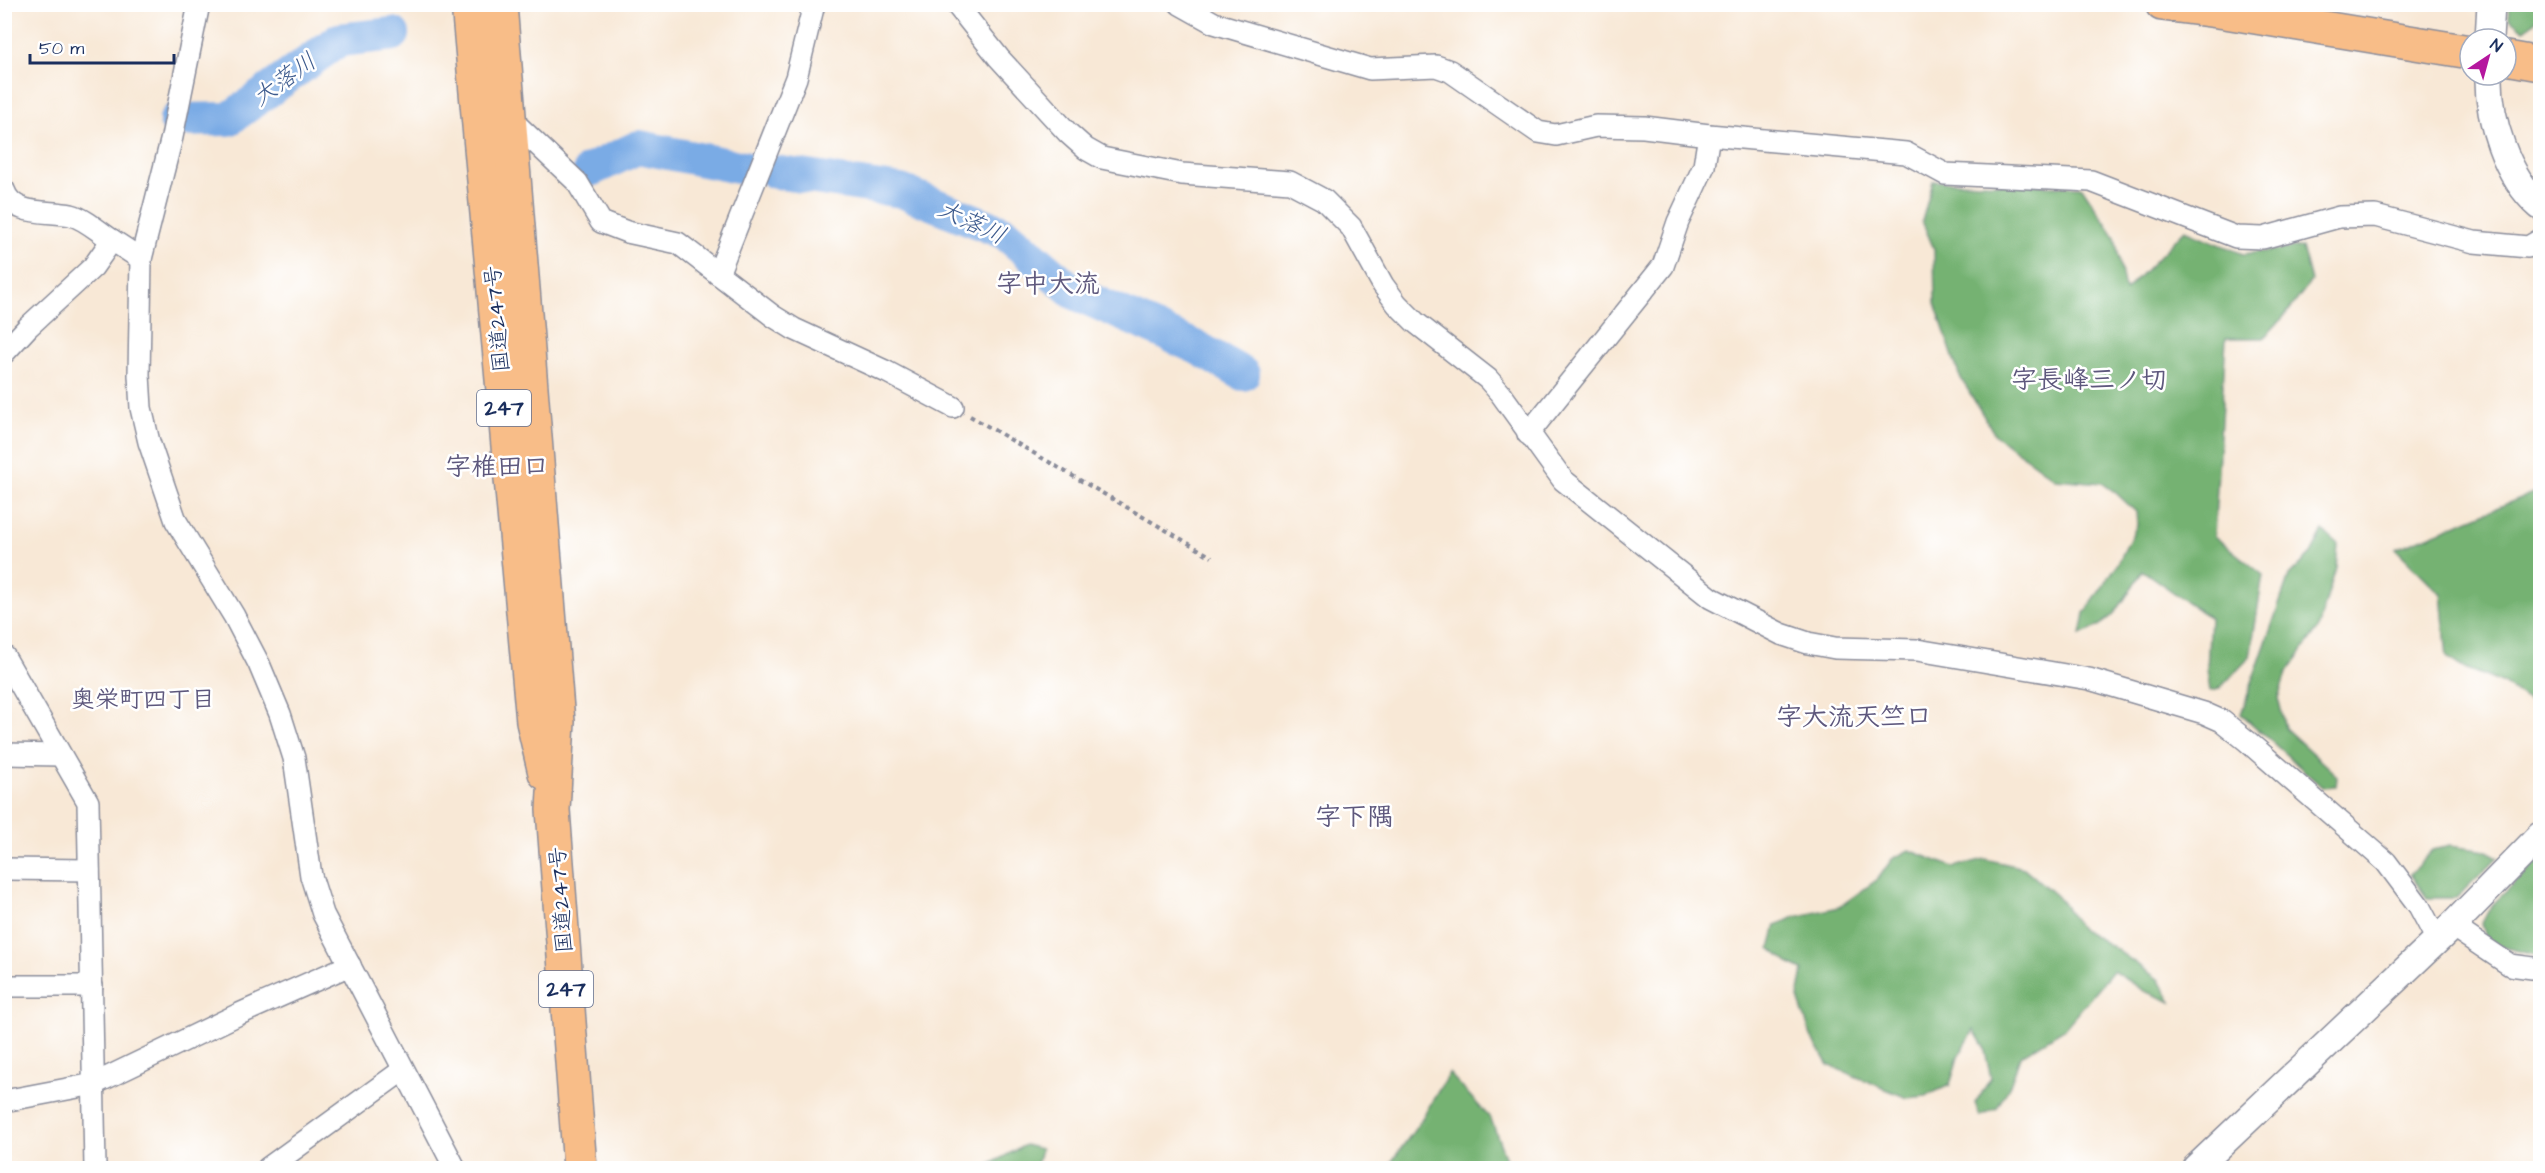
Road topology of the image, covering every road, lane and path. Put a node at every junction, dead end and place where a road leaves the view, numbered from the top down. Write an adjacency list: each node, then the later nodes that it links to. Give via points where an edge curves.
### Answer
1 (200, 4): 18 (street)
2 (468, 4): 27 (main road, 国道247号 / 247, via 533,722)
3 (500, 4): 12 (main road, 国道247号 / 247)
4 (814, 4): 19 (street, via 796,78)
5 (956, 4): 22 (street, via 1068,133 1102,158 1182,174 1290,182 1324,200 1351,227 1397,304 1488,379)
6 (1180, 4): 13 (street, via 1215,23 1370,69 1436,66 1450,71 1538,132 1556,135 1596,126)
7 (2162, 4): 8 (main road)
8 (2458, 50)
9 (2518, 60): 10 (main road)
10 (2541, 63)
11 (2490, 87): 15 (street, via 2499,139 2512,168)
12 (509, 126): 19 (street, via 519,127 577,182 601,222 678,243); 27 (main road, 国道247号 / 247, via 558,722)
13 (1709, 135): 17 (street, via 1906,153 1945,174 2091,182 2236,237 2263,238 2339,217 2375,216 2474,242 2528,247); 22 (street, via 1704,166 1663,266)
14 (4, 190): 16 (street, via 19,208 73,216)
15 (2541, 206)
16 (112, 240): 18 (street); 20 (street, via 93,267)
17 (2541, 240)
18 (141, 259): 32 (street, via 138,375 149,442 176,521 239,626 280,714 294,758 316,897)
19 (718, 274): 21 (street, via 794,329)
20 (4, 353)
21 (953, 407): 23 (path)
22 (1528, 434): 31 (street, via 1572,489 1650,547 1684,579 1711,598 1781,634 1835,648 1917,650 2089,679 2204,712 2222,721 2385,862)
23 (1212, 557)
24 (4, 656): 26 (street)
25 (4, 754): 26 (street)
26 (60, 755): 30 (street, via 88,802)
27 (553, 810): 42 (main road, 国道247号 / 247)
28 (2541, 836): 31 (street)
29 (4, 869): 30 (street)
30 (89, 870): 35 (street)
31 (2444, 933): 33 (street, via 2510,965); 43 (street)
32 (350, 965): 36 (street); 37 (street)
33 (2541, 969)
34 (4, 986): 35 (street)
35 (92, 986): 37 (street)
36 (403, 1070): 40 (street); 41 (street)
37 (94, 1084): 38 (street); 39 (street)
38 (4, 1101)
39 (95, 1168)
40 (268, 1168)
41 (455, 1168)
42 (580, 1168)
43 (2196, 1168)

